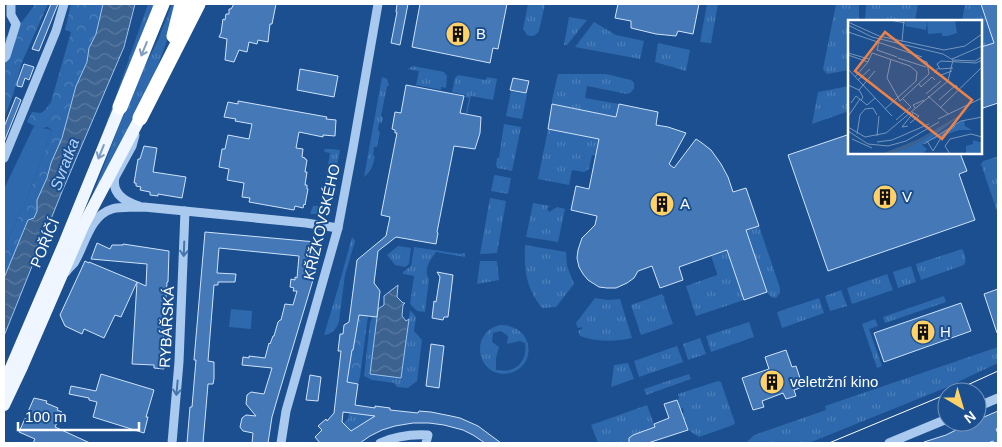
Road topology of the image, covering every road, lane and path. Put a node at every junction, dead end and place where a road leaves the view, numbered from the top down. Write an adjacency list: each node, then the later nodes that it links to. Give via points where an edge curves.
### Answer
1 (11, 4): 7 (street, via 11,15 16,24)
2 (64, 4): 11 (street)
3 (162, 4): 9 (highway, POŘÍČÍ, one-way to 9)
4 (182, 4): 8 (highway)
5 (198, 4): 8 (highway, POŘÍČÍ)
6 (378, 4): 14 (street, KŘÍŽKOVSKÉHO)
7 (4, 58)
8 (166, 64): 10 (highway, POŘÍČÍ)
9 (120, 107): 16 (main road, POŘÍČÍ, one-way to 16)
10 (140, 118): 12 (street, POŘÍČÍ, via 132,146 114,182 121,198); 15 (main road, POŘÍČÍ, via 83,226)
11 (4, 158)
12 (144, 207): 13 (street, POŘÍČÍ); 15 (street, POŘÍČÍ, via 111,210 97,219 74,263)
13 (185, 211): 14 (street, POŘÍČÍ); 19 (street, RYBÁŘSKÁ, one-way to 19)
14 (338, 228): 20 (street, KŘÍŽKOVSKÉHO, via 286,410)
15 (60, 280): 17 (main road, POŘÍČÍ)
16 (4, 384)
17 (4, 405)
18 (937, 423): 23 (street)
19 (172, 443)
20 (281, 443)
21 (380, 443): 22 (street, via 413,434 428,435)
22 (426, 443)
23 (889, 443)

